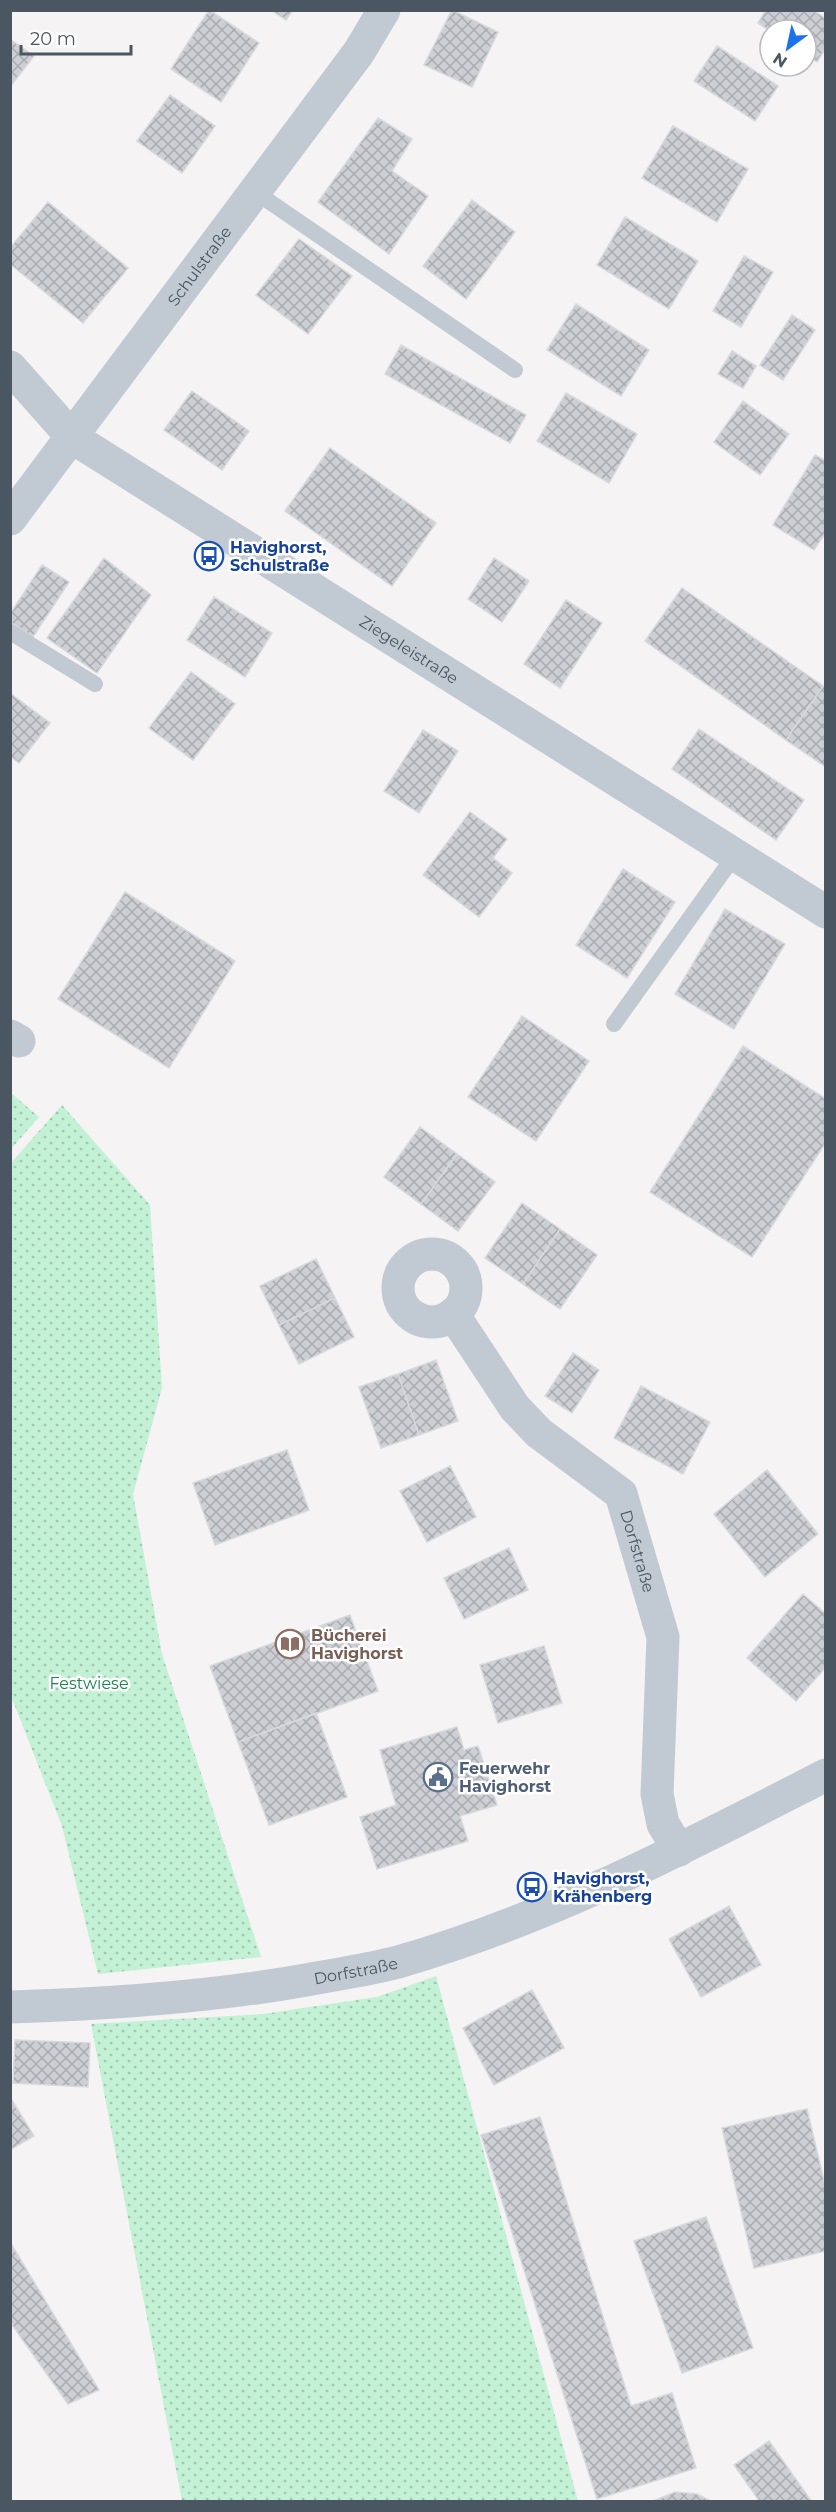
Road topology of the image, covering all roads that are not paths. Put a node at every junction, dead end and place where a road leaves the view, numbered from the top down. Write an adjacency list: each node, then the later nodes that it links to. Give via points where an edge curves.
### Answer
1 (384, 10): 2 (street, Schulstraße, via 359,52)
2 (254, 191): 4 (lane); 5 (street, Schulstraße)
3 (10, 368): 5 (street, Ziegeleistraße)
4 (515, 370)
5 (73, 438): 6 (street, Schulstraße); 9 (street, Ziegeleistraße)
6 (10, 519)
7 (10, 632): 8 (lane)
8 (95, 684)
9 (735, 855): 10 (street, Ziegeleistraße); 11 (lane)
10 (825, 912)
11 (614, 1024)
12 (453, 1314): 14 (street, Dorfstraße, via 515,1408 539,1433 621,1494 663,1637 657,1794 663,1824)
13 (825, 1775): 14 (street, Dorfstraße)
14 (679, 1850): 15 (street, Dorfstraße, via 541,1913 395,1962 212,1995 112,2004)
15 (10, 2007)

